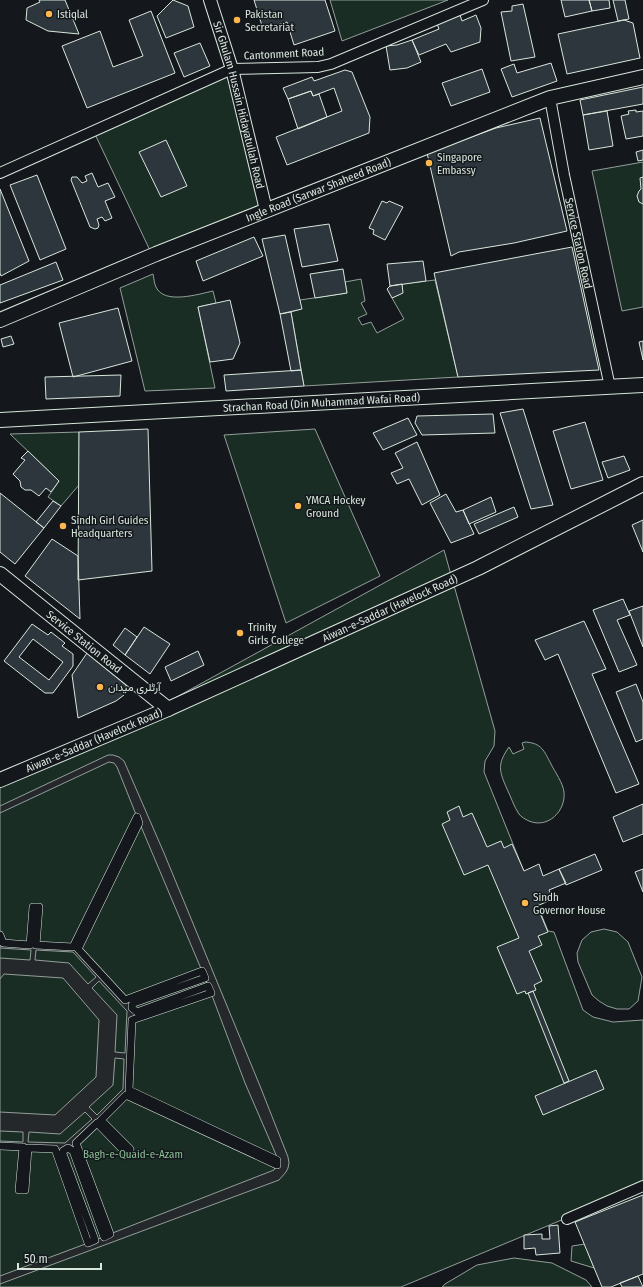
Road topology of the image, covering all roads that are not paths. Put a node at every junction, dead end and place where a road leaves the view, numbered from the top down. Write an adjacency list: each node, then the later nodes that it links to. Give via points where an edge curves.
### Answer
1 (210, 0): 3 (street, Sir Ghulam Hussain Hidayatullah Road)
2 (483, 0): 3 (street, Cantonment Road, via 331,64 318,67)
3 (232, 69): 6 (street, Cantonment Road); 7 (street, Sir Ghulam Hussain Hidayatullah Road)
4 (643, 77): 5 (main road, Ingle Road (Sarwar Shaheed Road))
5 (550, 98): 7 (main road, Ingle Road (Sarwar Shaheed Road)); 10 (street, Service Station Road)
6 (0, 173)
7 (266, 210): 8 (main road, Ingle Road (Sarwar Shaheed Road))
8 (0, 320)
9 (643, 385): 10 (main road, Strachan Road (Din Muhammad Wafai Road))
10 (610, 387): 11 (main road, Strachan Road (Din Muhammad Wafai Road))
11 (0, 420)
12 (643, 484): 14 (main road, Aiwan-e-Saddar (Havelock Road), via 478,568)
13 (0, 574): 14 (main road, Service Station Road)
14 (168, 710): 15 (main road, Aiwan-e-Saddar (Havelock Road))
15 (0, 780)
16 (0, 935): 17 (street, via 3,943 30,945 33,907 39,907 36,945 73,947 137,816 139,823 78,949 125,1000 202,971 205,978 134,1003 132,1008 137,1012 208,986 211,993 132,1020 129,1090 278,1160 277,1165 126,1095 101,1120 130,1149 126,1153 97,1123 76,1143 110,1234 104,1237 73,1151 68,1148 63,1151 96,1240 88,1243 55,1149 28,1148 25,1190 20,1190 23,1147)
17 (0, 1146)
18 (643, 1186): 19 (street)
19 (568, 1219)

